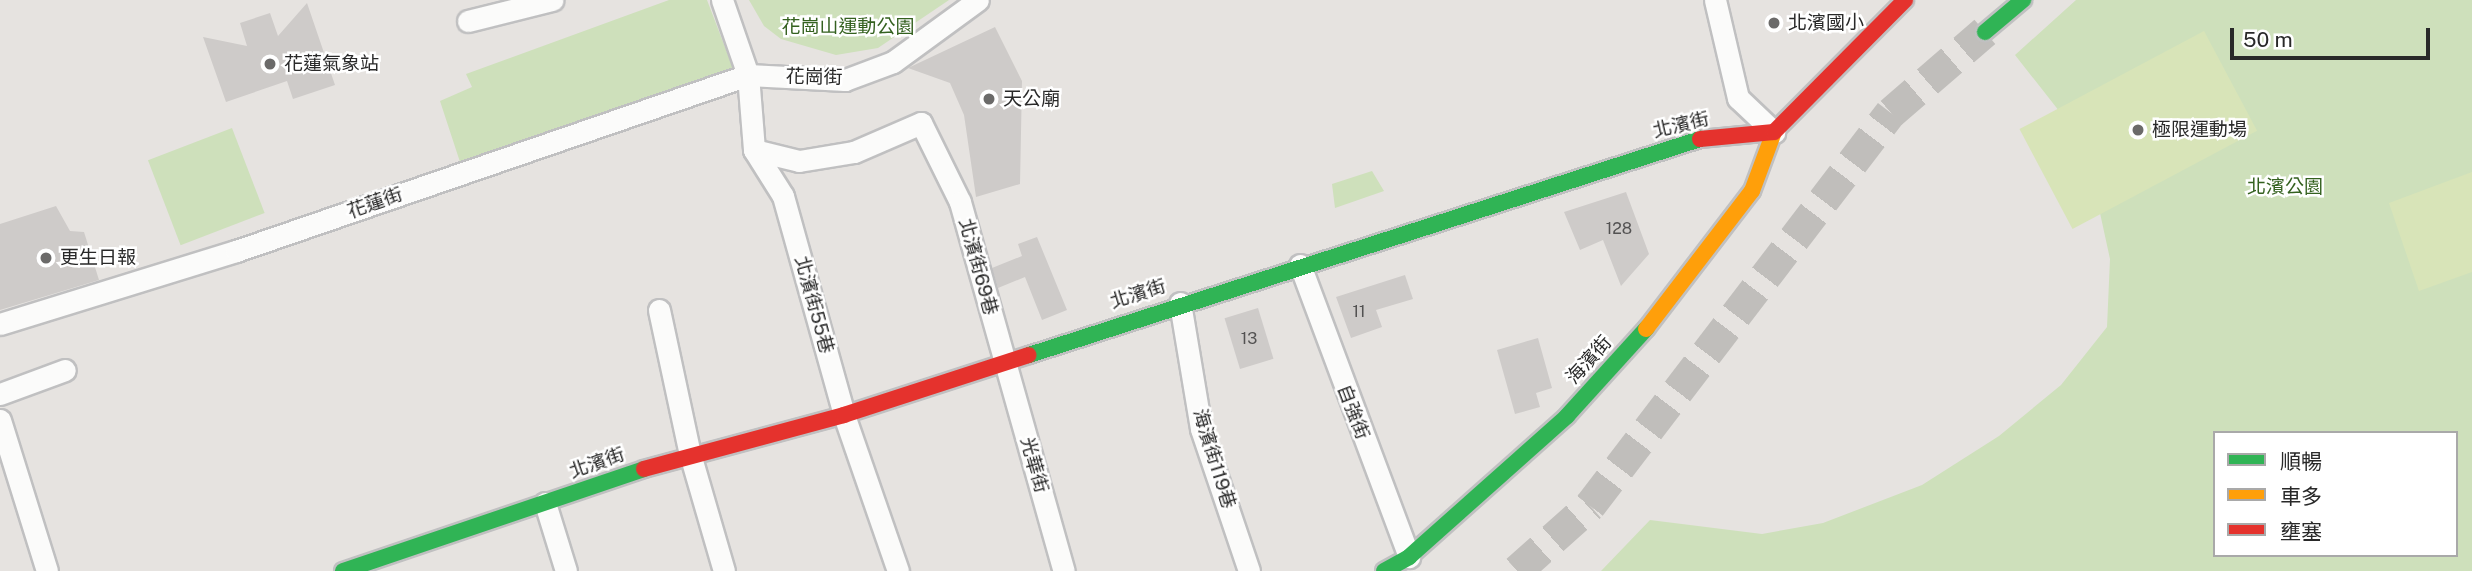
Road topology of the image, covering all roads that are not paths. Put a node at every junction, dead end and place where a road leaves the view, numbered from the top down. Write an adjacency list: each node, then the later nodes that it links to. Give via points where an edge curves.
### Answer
1 (552, 0): 7 (street)
2 (722, 0): 9 (street)
3 (978, 0): 9 (street, 花崗街, via 893,62 845,80)
4 (1715, 0): 10 (street, via 1738,98)
5 (1905, 0): 10 (main road)
6 (2023, 0): 8 (main road)
7 (468, 21)
8 (1985, 32)
9 (748, 75): 11 (street); 15 (street, 花蓮街, via 236,251)
10 (1774, 132): 12 (main road, 北濱街, via 1694,140); 23 (main road, 海濱街, via 1752,191 1679,292 1567,416)
11 (754, 150): 16 (street, 北濱街69巷, via 799,161 840,155 921,123 951,176); 19 (street, 北濱街55巷, via 783,196)
12 (1300, 265): 13 (main road, 北濱街); 23 (street, 自強街)
13 (1180, 303): 16 (main road, 北濱街); 31 (street, 海濱街119巷, via 1201,429)
14 (659, 310): 21 (street)
15 (0, 324)
16 (1003, 359): 19 (main road, 北濱街); 30 (street, 光華街)
17 (65, 370): 18 (street)
18 (0, 394)
19 (844, 415): 21 (main road, 北濱街); 29 (street, 北濱街55巷)
20 (0, 420): 25 (street)
21 (690, 454): 22 (main road, 北濱街); 28 (street)
22 (545, 503): 24 (main road, 北濱街); 27 (street)
23 (1409, 557): 32 (main road, 海濱街)
24 (384, 562): 26 (main road, 北濱街)
25 (47, 571)
26 (343, 571)
27 (566, 571)
28 (724, 571)
29 (898, 571)
30 (1064, 571)
31 (1250, 571)
32 (1384, 571)

